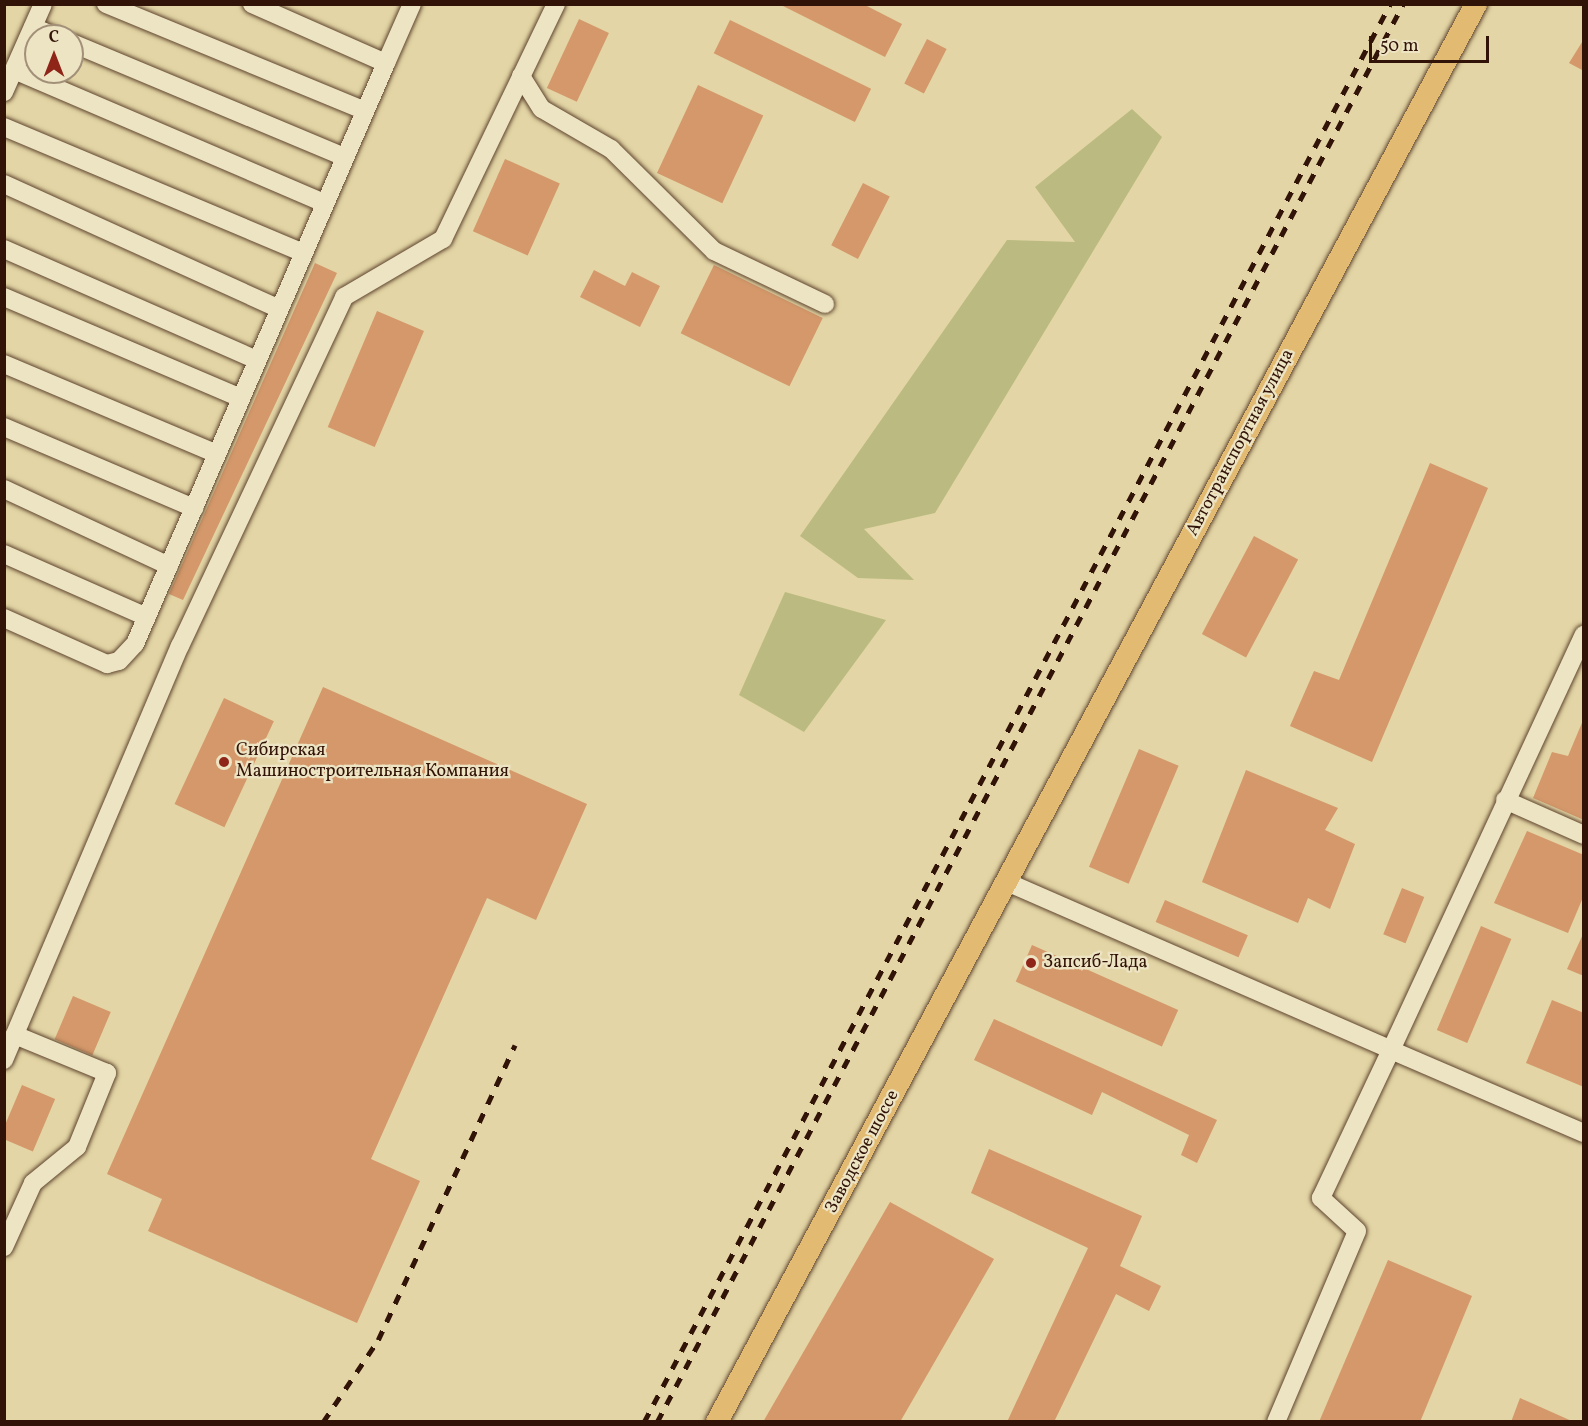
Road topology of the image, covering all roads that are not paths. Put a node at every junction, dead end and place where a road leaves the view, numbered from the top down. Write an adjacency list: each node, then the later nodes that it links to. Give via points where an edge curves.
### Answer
1 (43, 4): 7 (lane)
2 (106, 4): 14 (lane)
3 (252, 4): 10 (lane)
4 (412, 4): 10 (lane)
5 (556, 4): 12 (lane)
6 (1476, 4): 38 (main road, Автотранспортная улица)
7 (34, 24)
8 (24, 47): 11 (lane)
9 (84, 48): 16 (lane)
10 (386, 63): 14 (lane)
11 (14, 70): 13 (lane); 18 (lane)
12 (521, 76): 22 (lane, via 542,109 611,149 714,252); 39 (lane, via 443,239 344,297 180,646)
13 (4, 92)
14 (365, 111): 16 (lane)
15 (4, 127): 20 (lane)
16 (345, 158): 18 (lane)
17 (4, 184): 23 (lane)
18 (325, 203): 20 (lane)
19 (4, 249): 24 (lane)
20 (303, 253): 23 (lane)
21 (4, 297): 26 (lane)
22 (825, 304)
23 (279, 309): 24 (lane)
24 (257, 360): 28 (lane)
25 (4, 364): 28 (lane)
26 (236, 396)
27 (4, 427): 30 (lane)
28 (217, 454): 30 (lane)
29 (4, 489): 32 (lane)
30 (194, 508): 32 (lane)
31 (4, 554): 33 (lane)
32 (169, 566): 33 (lane)
33 (147, 617): 34 (lane, via 135,644 119,662 107,664)
34 (4, 618)
35 (1584, 635): 36 (lane)
36 (1505, 800): 37 (lane); 40 (lane)
37 (1584, 835)
38 (1006, 882): 40 (lane); 44 (main road, Заводское шоссе)
39 (15, 1035): 41 (lane); 43 (lane, via 106,1073 77,1148 33,1183)
40 (1391, 1050): 42 (lane); 45 (lane, via 1321,1198 1357,1231)
41 (4, 1060)
42 (1584, 1133)
43 (4, 1247)
44 (717, 1422)
45 (1276, 1422)

